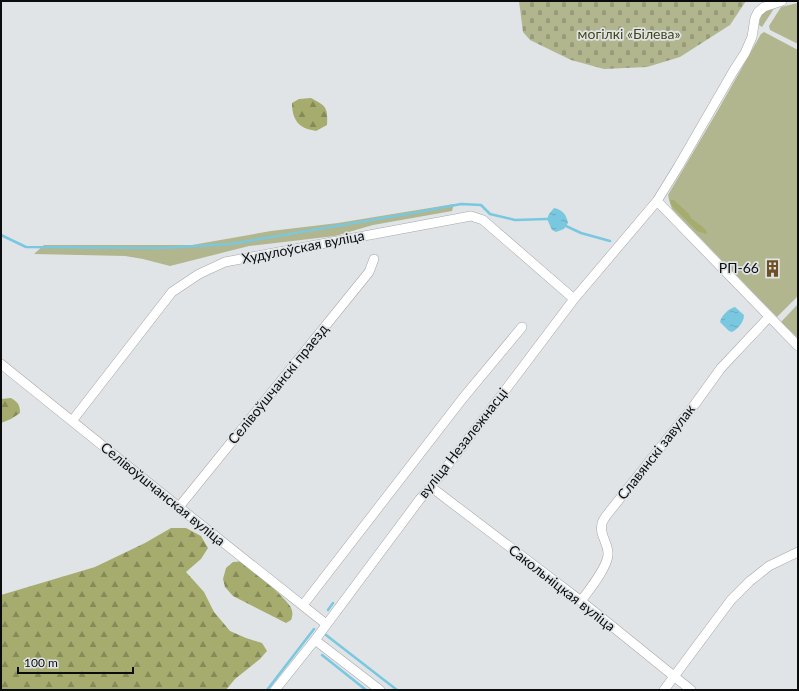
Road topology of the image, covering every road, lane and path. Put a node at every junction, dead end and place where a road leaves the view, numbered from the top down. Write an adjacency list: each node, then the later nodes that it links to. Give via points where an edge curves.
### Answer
1 (782, 1): 2 (street, вуліца Незалежнасці, via 758,12 745,53)
2 (657, 200): 4 (street, вуліца Незалежнасці); 5 (street)
3 (374, 259): 11 (street, Селівоўшчанскі праезд, via 368,272)
4 (574, 299): 9 (street, Худулоўская вуліца, via 483,220 471,216 225,262 199,274 172,292); 10 (street, вуліца Незалежнасці)
5 (769, 317): 7 (street); 13 (street, Славянскі завулак, via 721,368 606,516 601,530 608,548 608,556 604,568)
6 (522, 328): 14 (street, вуліца Незалежнасці, via 463,398)
7 (798, 346)
8 (1, 364): 9 (street, Селівоўшчанская вуліца)
9 (72, 421): 11 (street, Селівоўшчанская вуліца)
10 (430, 487): 13 (street, Сакольніцкая вуліца); 15 (street, вуліца Незалежнасці)
11 (179, 507): 14 (street, Селівоўшчанская вуліца)
12 (798, 552): 17 (street, via 769,566 750,581 731,600)
13 (580, 601): 17 (street, Сакольніцкая вуліца)
14 (303, 605): 15 (street, Селівоўшчанская вуліца)
15 (326, 624): 16 (street, вуліца Незалежнасці)
16 (315, 640): 18 (street, вуліца Незалежнасці); 19 (street)
17 (674, 676): 20 (street); 21 (street, Сакольніцкая вуліца)
18 (275, 690)
19 (380, 690)
20 (664, 690)
21 (691, 690)

